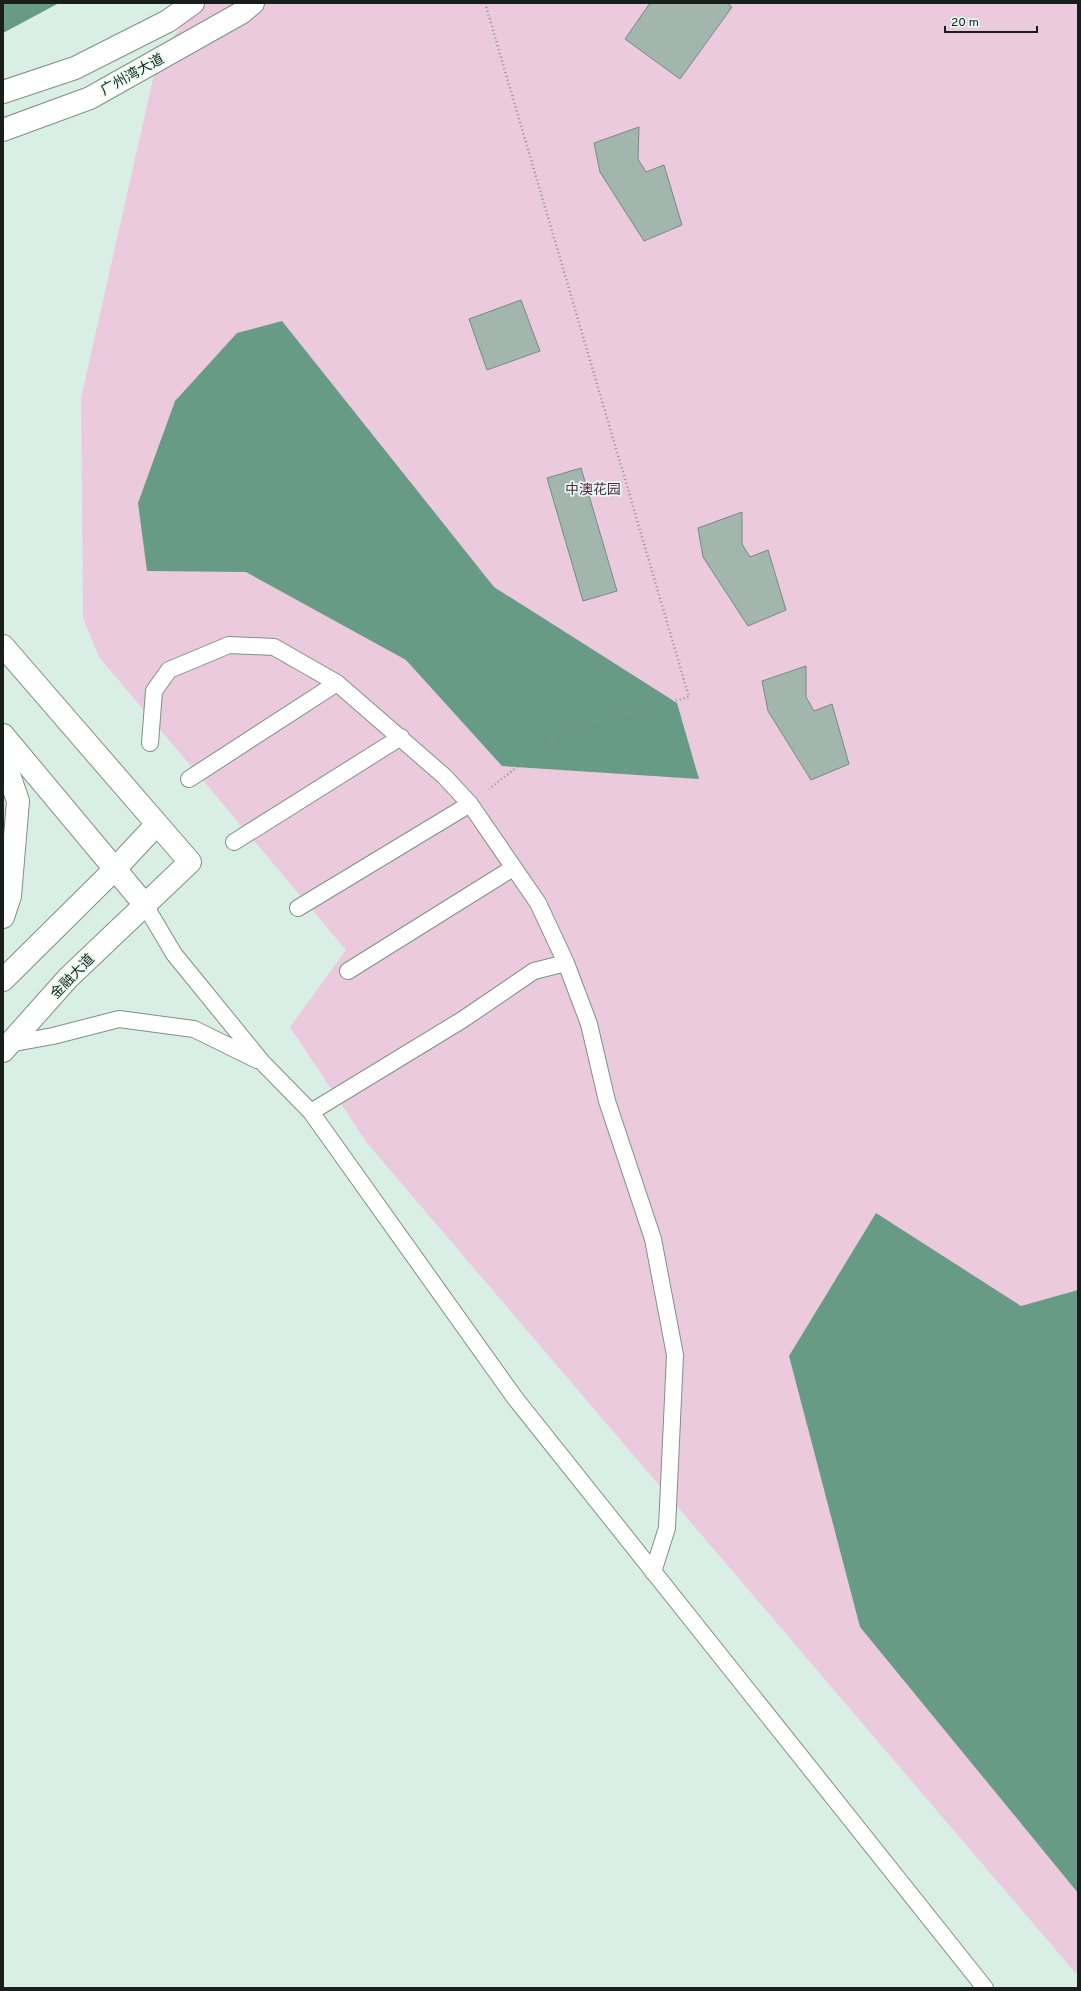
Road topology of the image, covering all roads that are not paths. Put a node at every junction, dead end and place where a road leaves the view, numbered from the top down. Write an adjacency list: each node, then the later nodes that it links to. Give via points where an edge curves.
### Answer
1 (193, 3): 3 (street, via 168,22 75,68)
2 (253, 3): 4 (street, 广州湾大道, via 241,13 90,98)
3 (3, 92)
4 (3, 130)
5 (3, 646): 13 (street)
6 (337, 683): 8 (lane); 9 (lane, via 274,647 229,645 169,670 154,691); 11 (lane)
7 (3, 735): 16 (street)
8 (401, 737): 12 (lane); 14 (lane)
9 (150, 742)
10 (3, 757): 19 (street, via 18,801 10,896)
11 (189, 779)
12 (470, 804): 15 (lane); 18 (lane)
13 (157, 824): 16 (street); 17 (street, 金融大道, via 190,862)
14 (234, 842)
15 (513, 868): 20 (lane, via 538,903); 21 (lane)
16 (115, 869): 17 (street); 22 (street)
17 (145, 905): 23 (street, 金融大道, via 68,978); 24 (lane, via 174,954)
18 (298, 908)
19 (3, 917)
20 (566, 963): 25 (lane, via 534,971 462,1020); 26 (lane, via 589,1024 607,1101 653,1239 675,1355 667,1528)
21 (348, 972)
22 (3, 980)
23 (6, 1047): 24 (lane, via 119,1019 194,1029)
24 (262, 1062): 25 (lane)
25 (311, 1112): 26 (lane, via 515,1398)
26 (652, 1572): 27 (lane)
27 (985, 1988)

